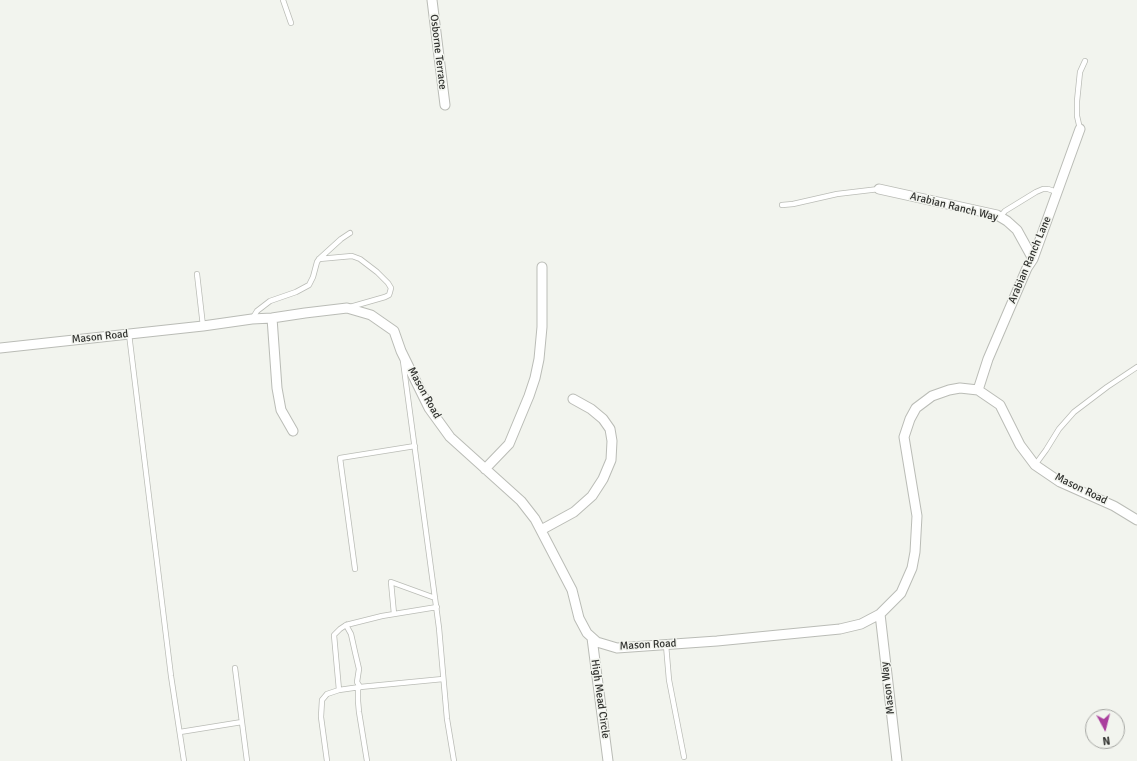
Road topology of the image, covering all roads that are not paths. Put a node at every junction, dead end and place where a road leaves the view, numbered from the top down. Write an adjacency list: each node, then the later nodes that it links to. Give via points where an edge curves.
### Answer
1 (283, 0): 3 (lane)
2 (432, 0): 5 (street, Osborne Terrace)
3 (291, 23)
4 (1085, 61): 6 (lane, via 1080,72 1077,101)
5 (445, 105)
6 (1080, 129): 8 (street, Arabian Ranch Lane)
7 (879, 189): 9 (lane); 10 (street, Arabian Ranch Way)
8 (1057, 192): 10 (lane, via 1048,189 1036,192 1005,211); 13 (street, Arabian Ranch Lane)
9 (782, 205)
10 (1000, 217): 13 (street, Arabian Ranch Way, via 1017,230)
11 (350, 233): 12 (lane)
12 (319, 259): 16 (lane, via 352,256 365,262 391,288 385,297); 18 (lane, via 309,285 270,301 257,311)
13 (1033, 259): 24 (street, Arabian Ranch Lane, via 988,359)
14 (542, 267): 29 (street, via 542,327 535,378 509,444)
15 (196, 274): 19 (lane)
16 (347, 308): 17 (street, Mason Road); 22 (street, Mason Road, via 371,315 394,331)
17 (272, 318): 18 (street, Mason Road); 26 (street, via 277,388 281,410)
18 (252, 319): 19 (street, Mason Road)
19 (203, 326): 20 (street, Mason Road)
20 (129, 334): 21 (street, Mason Road); 45 (lane)
21 (0, 348)
22 (401, 351): 27 (lane); 29 (street, Mason Road, via 429,408 450,437)
23 (1137, 367): 28 (lane, via 1074,412 1059,429)
24 (978, 390): 28 (street, Mason Road, via 1000,405 1020,445); 36 (street, Mason Road, via 960,388 932,396 916,408 910,419 904,437 917,516 915,552 912,568 901,593)
25 (573, 399): 31 (street, via 591,409 610,429 611,460 592,496 574,512)
26 (292, 431)
27 (415, 446): 32 (lane, via 340,458); 33 (lane)
28 (1035, 465): 30 (street, Mason Road, via 1060,482 1114,506)
29 (485, 469): 31 (street, Mason Road, via 521,501)
30 (1137, 520)
31 (541, 530): 38 (street, Mason Road, via 572,590 579,618)
32 (355, 569)
33 (435, 598): 34 (lane); 35 (lane, via 392,582)
34 (437, 608): 35 (lane); 41 (lane)
35 (394, 614): 37 (lane)
36 (880, 614): 39 (street, Mason Road, via 861,624 840,629); 53 (street, Mason Way)
37 (346, 625): 42 (lane, via 356,652 359,669 357,682); 43 (lane, via 334,635)
38 (592, 638): 39 (street, Mason Road, via 617,648); 52 (street, High Mead Circle)
39 (666, 644): 46 (lane, via 669,680)
40 (235, 668): 44 (lane)
41 (443, 678): 42 (lane); 51 (lane)
42 (360, 687): 43 (lane); 50 (lane, via 359,712)
43 (339, 690): 49 (lane, via 327,694 322,700 321,717)
44 (242, 722): 45 (lane); 48 (lane)
45 (180, 732): 47 (lane)
46 (684, 757)
47 (184, 761)
48 (247, 761)
49 (327, 761)
50 (367, 761)
51 (454, 761)
52 (608, 761)
53 (897, 761)

